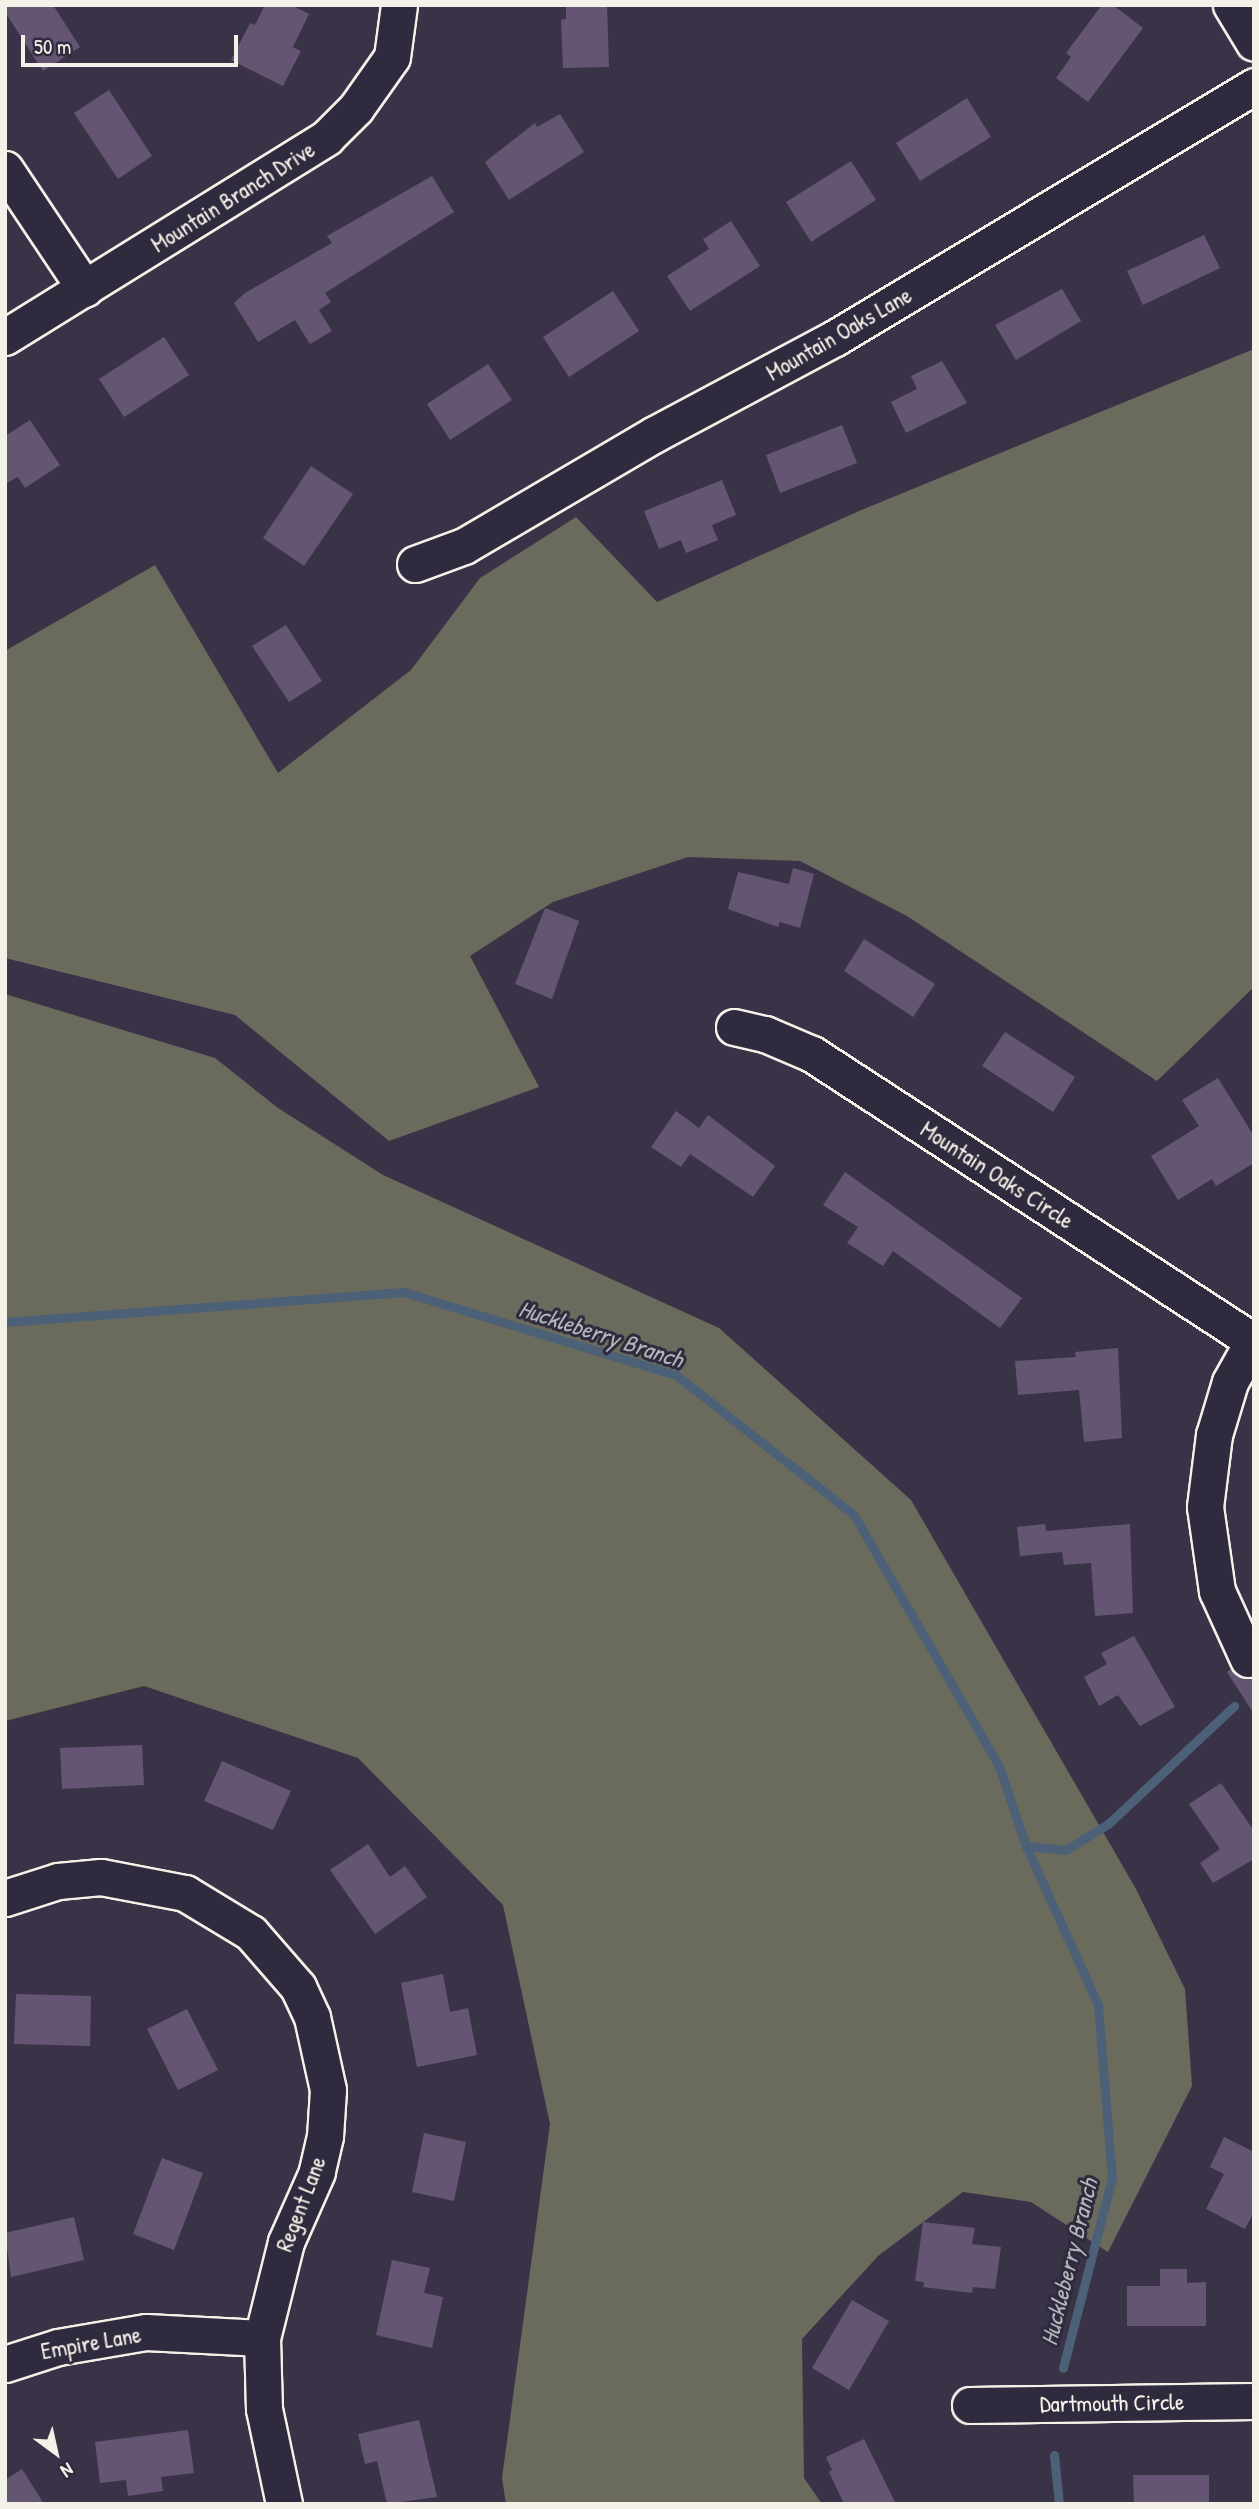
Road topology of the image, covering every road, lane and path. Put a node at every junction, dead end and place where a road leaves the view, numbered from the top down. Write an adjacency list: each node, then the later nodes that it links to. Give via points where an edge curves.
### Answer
1 (399, 5): 6 (street, Mountain Branch Drive, via 392,57 356,108 327,137)
2 (1231, 5): 3 (street)
3 (1254, 43)
4 (1254, 86): 8 (street, Mountain Oaks Lane, via 835,338 655,434 464,546)
5 (5, 169): 6 (street)
6 (85, 289): 7 (street, Mountain Branch Drive)
7 (5, 337)
8 (415, 564)
9 (734, 1027): 10 (street, Mountain Oaks Circle, via 765,1034 812,1054)
10 (1253, 1340): 11 (street, via 1230,1382 1214,1435 1205,1507 1217,1591)
11 (1248, 1659)
12 (5, 1898): 13 (street, Regent Lane, via 58,1881 102,1877 185,1893 251,1933 298,1987 323,2053 328,2090 326,2136 317,2172 286,2242)
13 (262, 2338): 14 (street, Empire Lane, via 146,2332 58,2347); 17 (street, Regent Lane, via 264,2409)
14 (5, 2364)
15 (1254, 2401): 16 (street, Dartmouth Circle)
16 (970, 2405)
17 (284, 2504)

